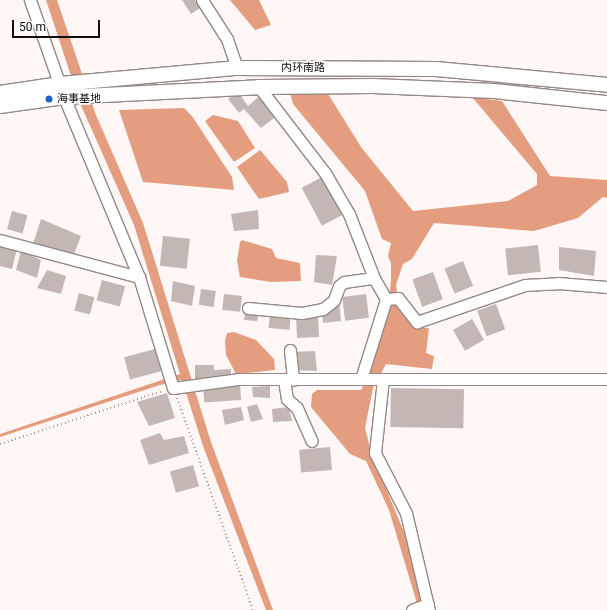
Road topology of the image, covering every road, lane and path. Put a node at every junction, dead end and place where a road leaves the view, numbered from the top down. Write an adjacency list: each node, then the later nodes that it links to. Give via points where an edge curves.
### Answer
1 (30, 0): 6 (street)
2 (202, 0): 3 (street, via 227,38)
3 (237, 68): 4 (main road, 内环南路, via 436,69); 6 (main road, 内环南路)
4 (607, 86)
5 (259, 87): 6 (main road, 内环南路); 8 (main road, 内环南路, via 373,86 494,90); 12 (street, via 325,173 349,214)
6 (62, 90): 7 (main road, 内环南路); 9 (main road, 内环南路); 11 (street)
7 (0, 92)
8 (607, 103)
9 (0, 106)
10 (0, 240): 11 (street)
11 (139, 277): 21 (street)
12 (374, 278): 14 (street); 15 (street, via 344,282 339,286 334,300 323,309 302,313)
13 (607, 287): 14 (street, via 558,283 525,285 417,322 398,298)
14 (386, 299): 17 (street)
15 (248, 308)
16 (290, 350): 20 (street)
17 (361, 379): 18 (street); 20 (street)
18 (383, 379): 19 (street); 24 (street, via 375,453 406,513)
19 (607, 379)
20 (288, 380): 21 (street, via 238,379); 22 (street, via 287,399 297,408)
21 (173, 388): 23 (path); 25 (path)
22 (312, 441)
23 (0, 444)
24 (429, 607): 26 (street)
25 (253, 610)
26 (412, 610)

